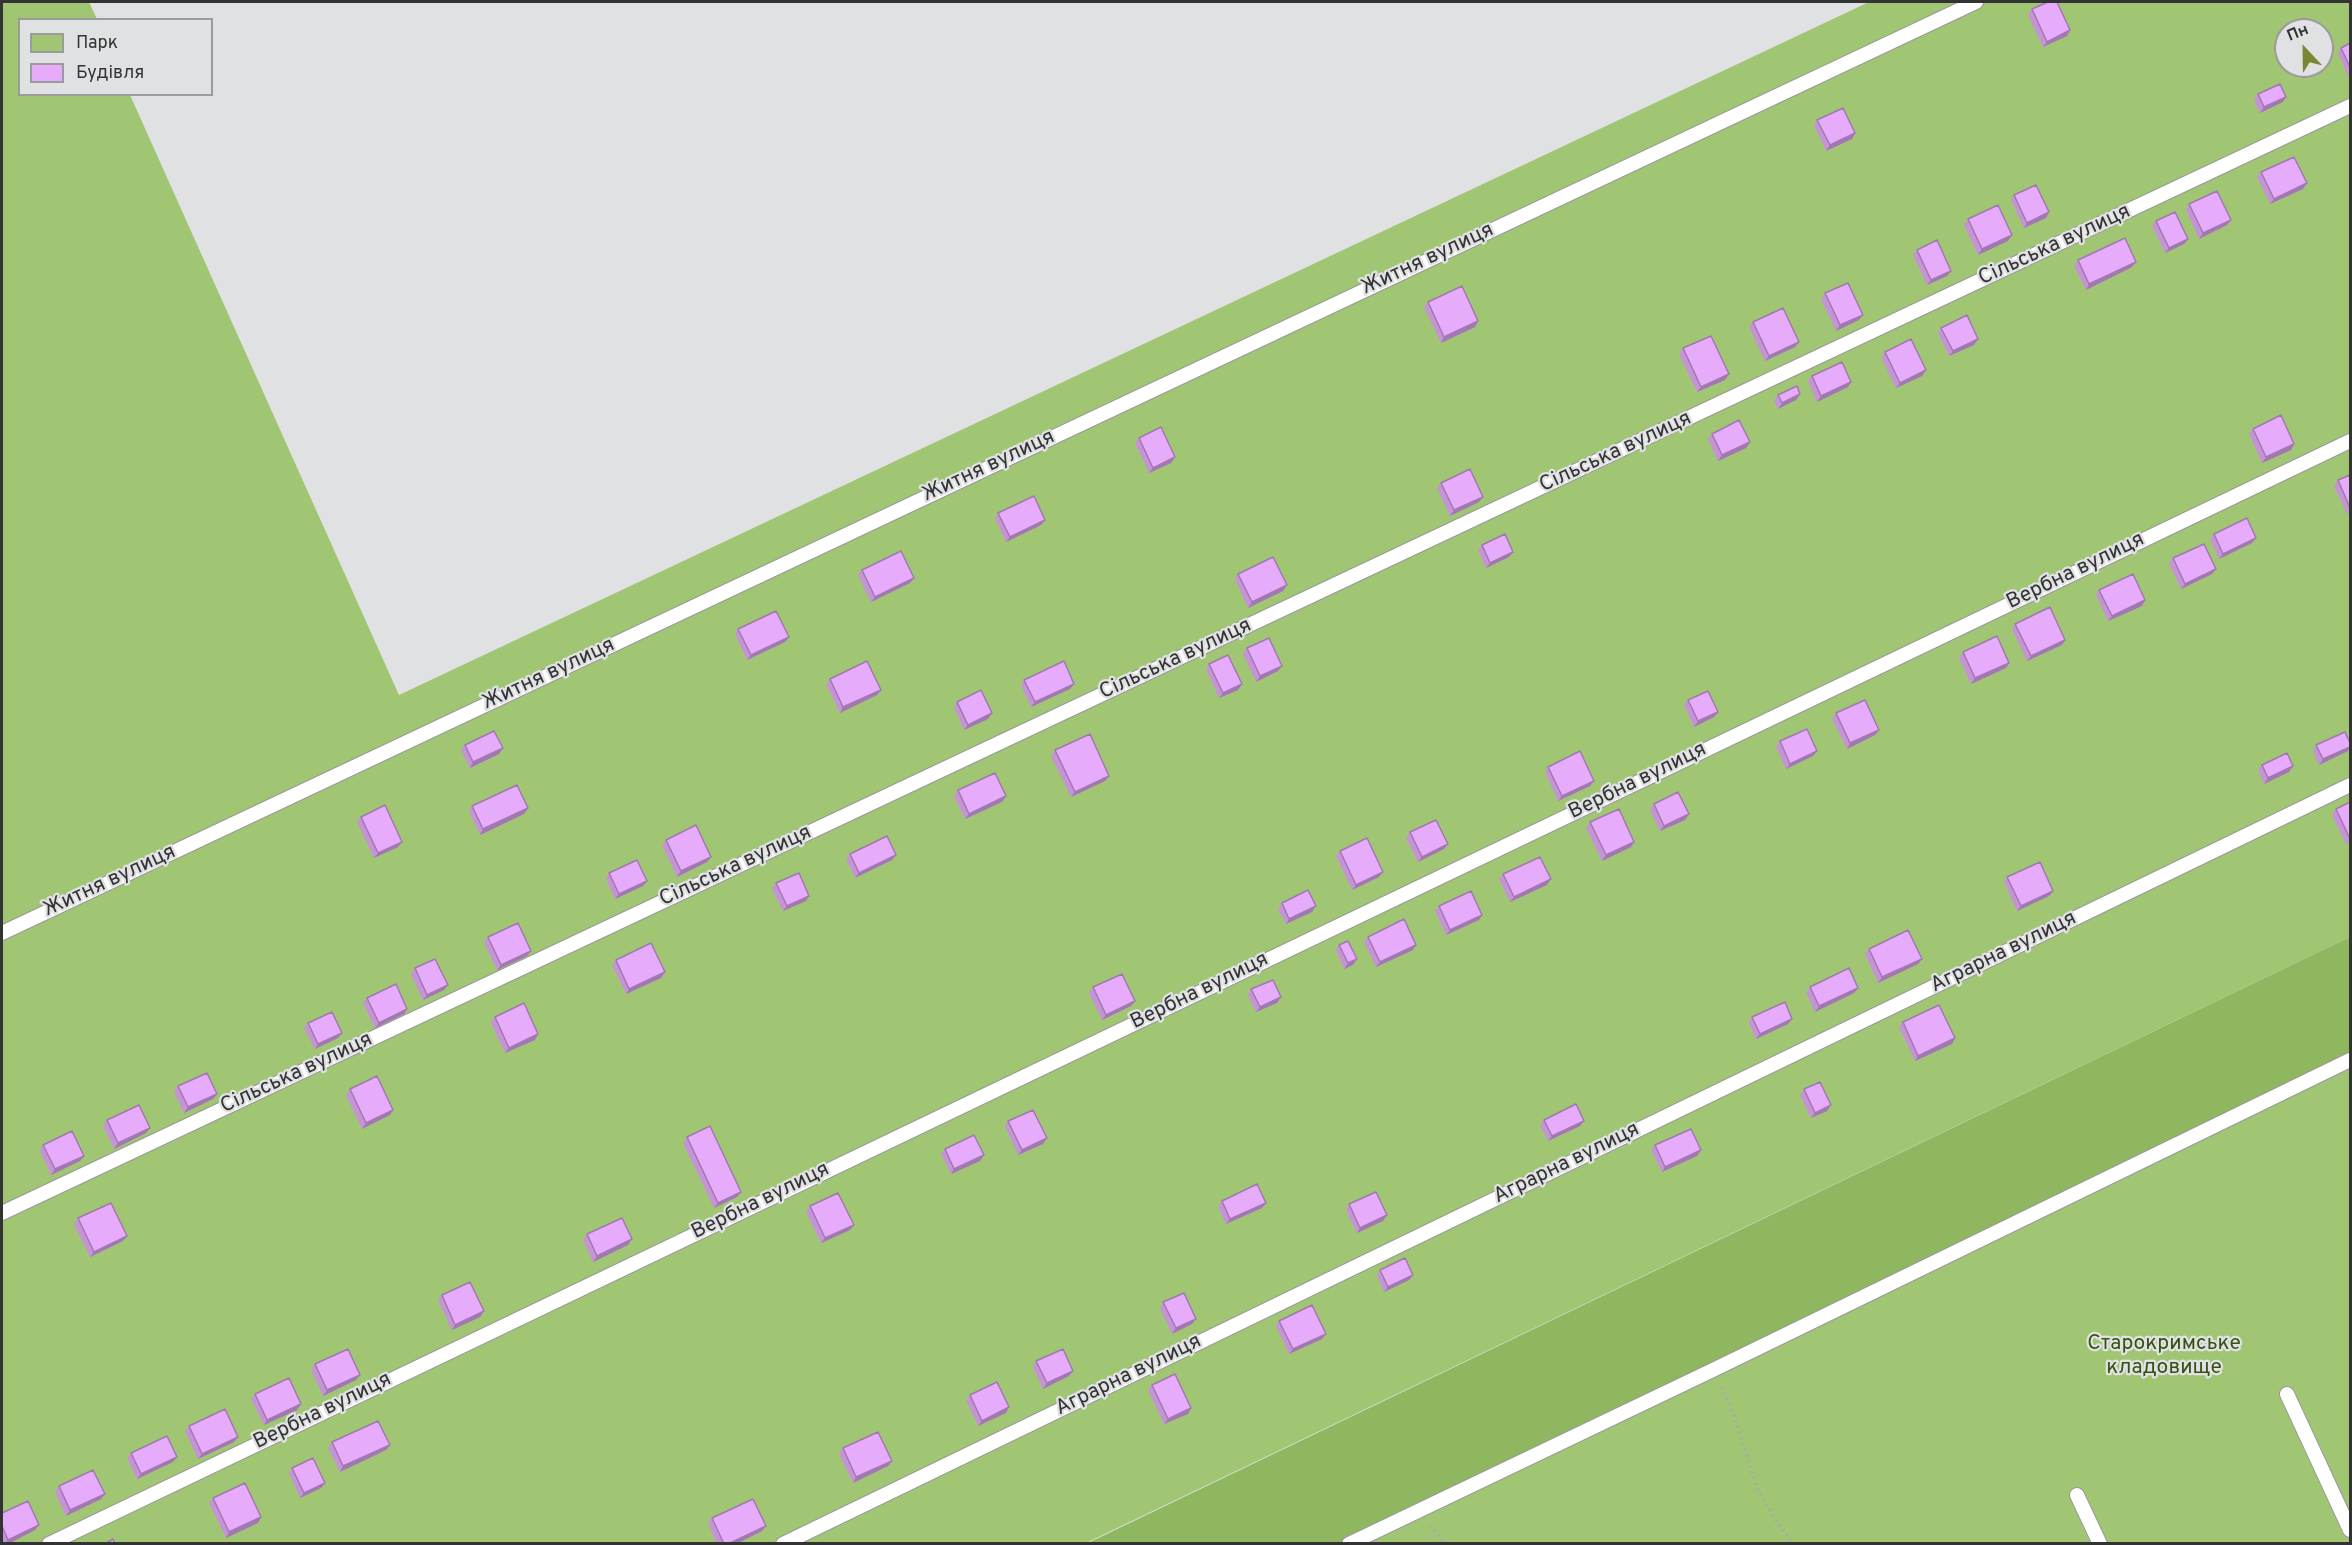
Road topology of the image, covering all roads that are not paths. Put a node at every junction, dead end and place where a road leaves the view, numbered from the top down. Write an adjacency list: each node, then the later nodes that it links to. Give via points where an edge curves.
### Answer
1 (1976, 2): 5 (lane, Житня вулиця)
2 (2350, 106): 7 (lane, Сільська вулиця)
3 (2350, 441): 11 (lane, Вербна вулиця)
4 (2350, 785): 12 (lane, Аграрна вулиця)
5 (2, 933)
6 (2350, 1060): 13 (lane)
7 (2, 1213)
8 (2287, 1394): 10 (lane)
9 (2077, 1495): 14 (lane)
10 (2350, 1530)
11 (49, 1544)
12 (783, 1544)
13 (1349, 1544)
14 (2100, 1544)

